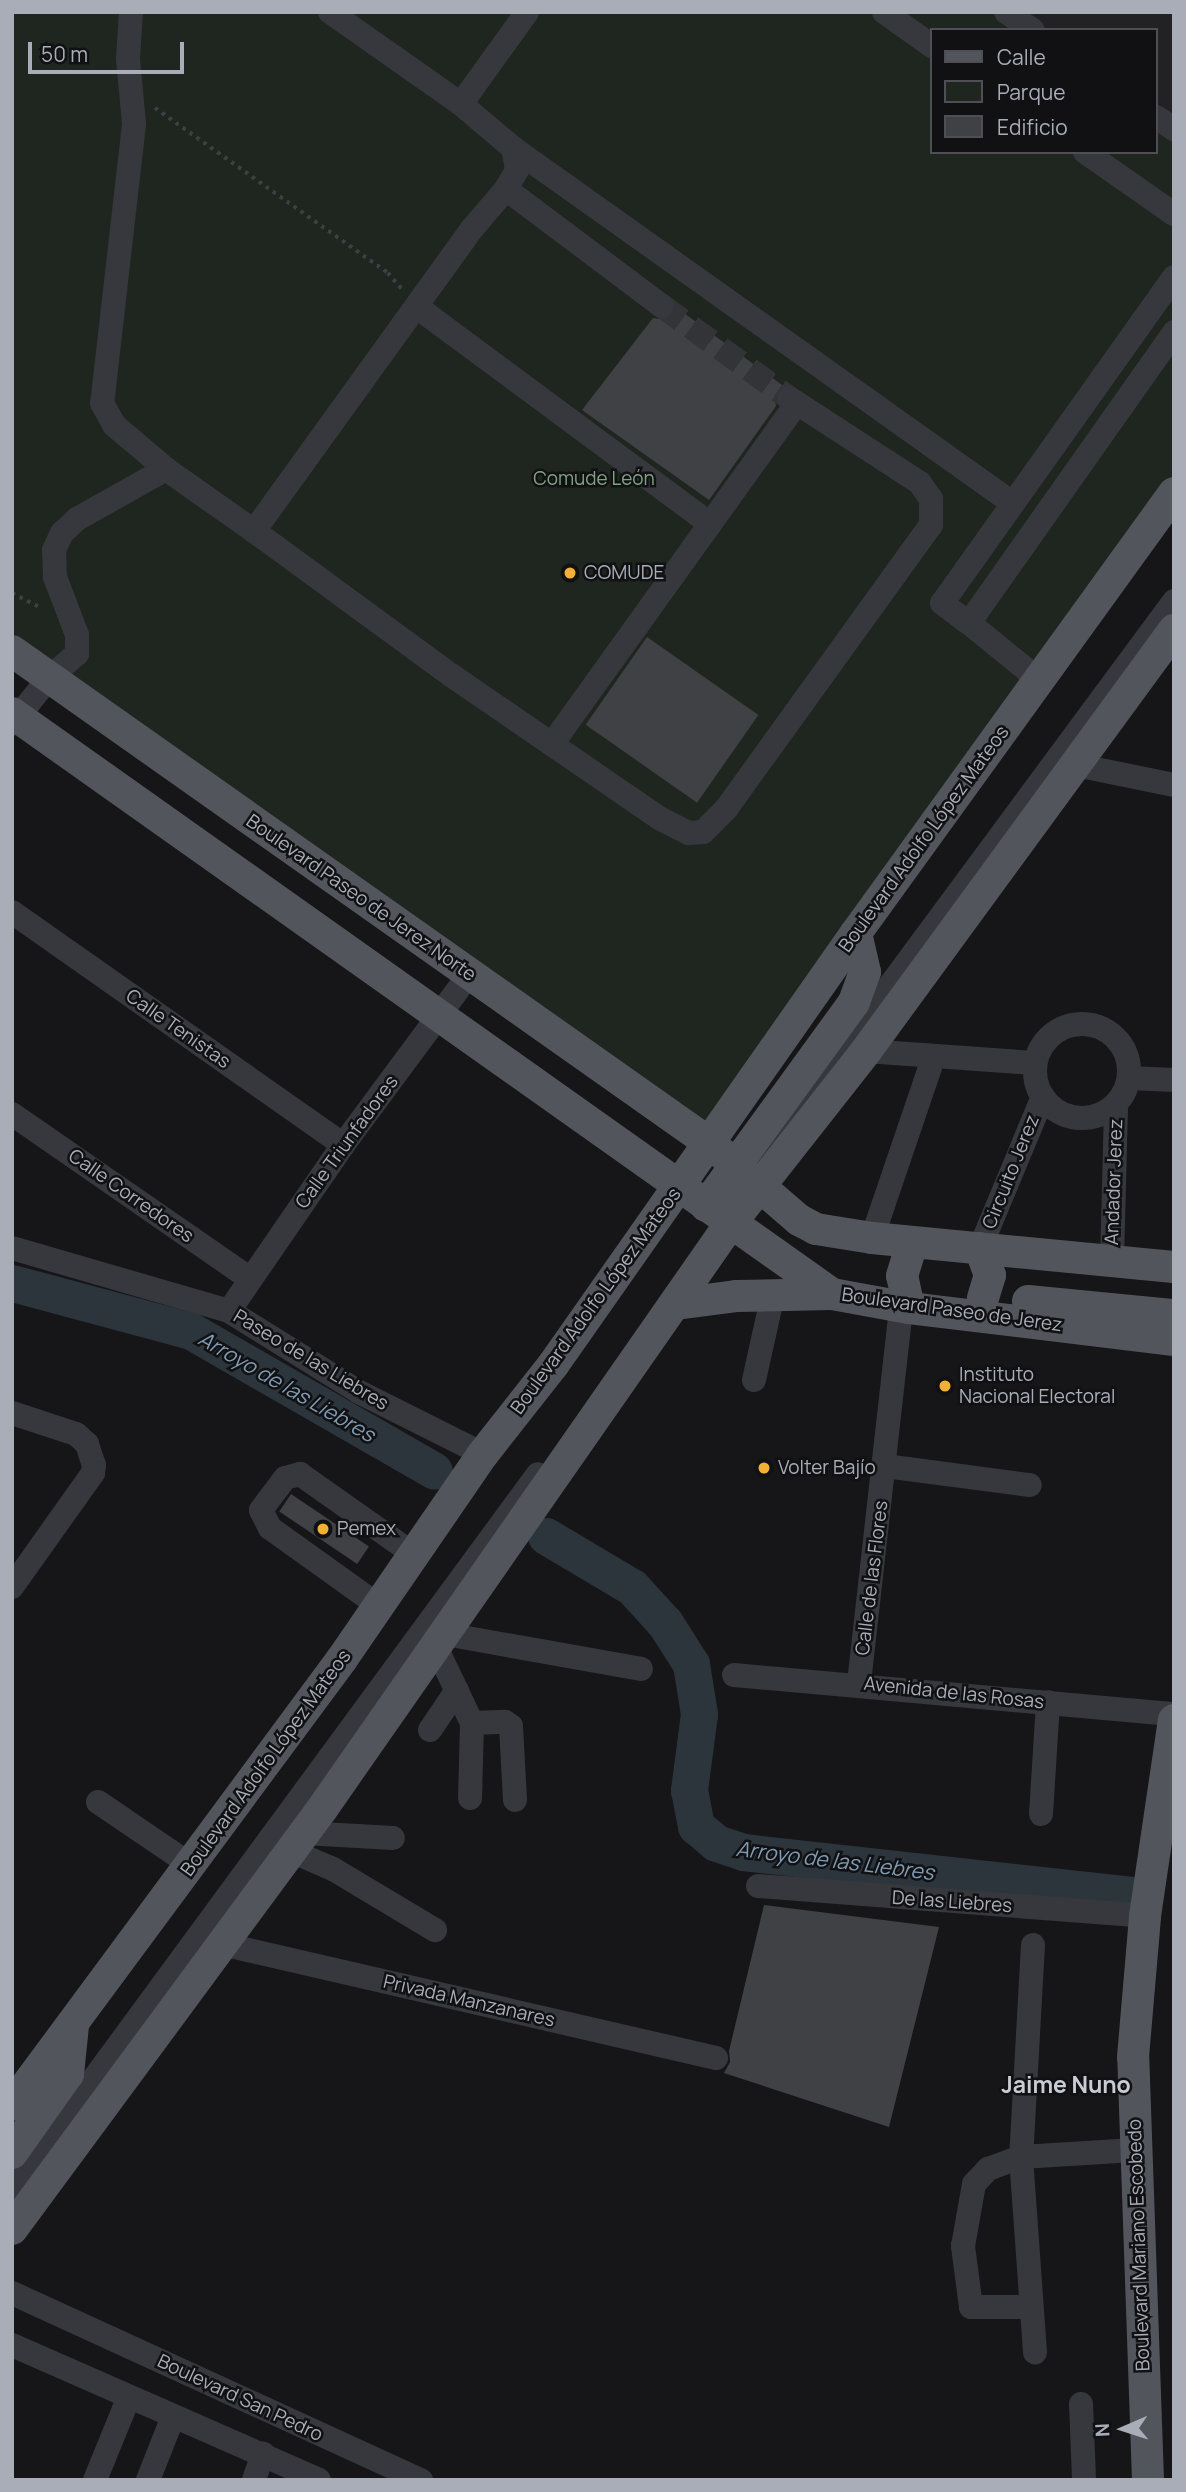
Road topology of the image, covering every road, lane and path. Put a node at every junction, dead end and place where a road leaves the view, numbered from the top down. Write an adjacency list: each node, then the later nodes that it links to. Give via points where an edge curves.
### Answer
1 (131, 12): 8 (street, via 128,59)
2 (330, 12): 9 (street)
3 (527, 12): 9 (street)
4 (884, 12): 7 (street)
5 (1006, 12): 6 (street)
6 (1030, 28)
7 (930, 45)
8 (133, 92): 18 (path, via 388,273); 20 (street, via 132,155 102,403 114,425)
9 (461, 104): 12 (street)
10 (1158, 118): 11 (street)
11 (1174, 129)
12 (513, 148): 14 (street, via 517,170); 22 (street)
13 (1088, 154): 15 (street)
14 (506, 189): 17 (street); 18 (street)
15 (1174, 214)
16 (1174, 277): 22 (street)
17 (662, 306)
18 (417, 307): 23 (street); 24 (street)
19 (1174, 332): 26 (street)
20 (166, 469): 24 (street); 29 (street, via 77,519 61,533 54,550 55,576 79,646 72,661)
21 (1174, 493): 30 (main road, Boulevard Adolfo López Mateos)
22 (1011, 502): 26 (street, via 942,603)
23 (710, 524): 32 (street); 32 (street, via 793,401 920,483 933,510 922,541 726,809 702,832 688,833 672,826)
24 (254, 531): 32 (street)
25 (1174, 601): 49 (street)
26 (969, 623): 30 (street)
27 (1174, 630): 33 (main road)
28 (12, 651): 29 (main road, Boulevard Paseo de Jerez Norte)
29 (49, 678): 31 (street); 37 (main road, Boulevard Paseo de Jerez Norte)
30 (1038, 679): 36 (main road, Boulevard Adolfo López Mateos)
31 (14, 718): 38 (main road)
32 (552, 744)
33 (1076, 765): 34 (street); 39 (main road)
34 (1174, 785)
35 (12, 912): 48 (street, Calle Tenistas)
36 (856, 933): 47 (main road, Boulevard Adolfo López Mateos); 49 (main road, via 865,972 854,1002)
37 (469, 975): 38 (street, Calle Triunfadores); 47 (main road, Boulevard Paseo de Jerez Norte)
38 (440, 1015): 48 (street, Calle Triunfadores); 50 (main road)
39 (866, 1051): 40 (street); 49 (main road)
40 (934, 1056): 41 (street); 52 (street)
41 (1035, 1063): 42 (street, via 1045,1040 1065,1026 1090,1023 1112,1033 1120,1043 1127,1054); 44 (street)
42 (1129, 1078): 43 (street); 45 (street)
43 (1174, 1080)
44 (1042, 1097): 45 (street, via 1057,1111 1078,1118 1099,1115); 55 (street, Circuito Jerez)
45 (1116, 1104): 56 (street, Andador Jerez)
46 (12, 1114): 58 (street, Calle Corredores)
47 (711, 1144): 49 (main road); 50 (main road, Boulevard Adolfo López Mateos)
48 (343, 1145): 58 (street, Calle Triunfadores)
49 (748, 1176): 51 (main road); 52 (main road, via 780,1207 816,1228)
50 (679, 1187): 51 (main road, Boulevard Paseo de Jerez); 69 (main road, Boulevard Adolfo López Mateos, via 553,1365)
51 (719, 1216): 60 (main road, Boulevard Paseo de Jerez); 62 (main road); 102 (street, via 306,1793)
52 (872, 1238): 53 (main road)
53 (912, 1242): 55 (main road); 63 (main road, via 902,1276)
54 (12, 1248): 64 (street, Paseo de las Liebres)
55 (980, 1248): 56 (main road); 61 (main road, via 990,1275)
56 (1112, 1261): 57 (main road)
57 (1174, 1266)
58 (250, 1279): 64 (street, Calle Triunfadores)
59 (773, 1294): 60 (main road); 62 (main road); 67 (street)
60 (832, 1294): 63 (main road, Boulevard Paseo de Jerez)
61 (983, 1298): 63 (main road, via 941,1298); 65 (main road)
62 (676, 1304): 75 (main road)
63 (909, 1308): 66 (main road, Boulevard Paseo de Jerez); 70 (street, Calle de las Flores)
64 (229, 1311): 69 (street, Paseo de las Liebres, via 359,1392)
65 (1174, 1315)
66 (1174, 1340)
67 (754, 1380)
68 (12, 1413): 73 (street, via 76,1434 92,1455 93,1473)
69 (483, 1454): 72 (main road, Boulevard Adolfo López Mateos)
70 (885, 1466): 71 (street); 78 (street, Calle de las Flores)
71 (1030, 1485)
72 (415, 1555): 74 (main road, Boulevard Adolfo López Mateos); 74 (street, via 300,1474 285,1478 261,1510 270,1528)
73 (13, 1585)
74 (379, 1606): 90 (main road, Boulevard Adolfo López Mateos)
75 (440, 1640): 76 (street); 79 (street); 89 (main road)
76 (641, 1669)
77 (734, 1675): 78 (street, Avenida de las Rosas)
78 (859, 1683): 80 (street, Avenida de las Rosas)
79 (457, 1690): 82 (street); 83 (street)
80 (1048, 1702): 81 (street, Avenida de las Rosas); 87 (street)
81 (1174, 1717): 92 (main road, Boulevard Mariano Escobedo)
82 (472, 1723): 84 (street); 85 (street, via 505,1722 511,1726)
83 (430, 1730)
84 (470, 1798)
85 (515, 1800)
86 (98, 1802): 90 (street)
87 (1041, 1814)
88 (393, 1838): 89 (street)
89 (297, 1842): 93 (street); 94 (main road)
90 (192, 1866): 96 (main road, Boulevard Adolfo López Mateos)
91 (758, 1886): 92 (street, De las Liebres)
92 (1145, 1916): 99 (main road, Boulevard Mariano Escobedo, via 1135,2019)
93 (435, 1930)
94 (222, 1944): 97 (street, Privada Manzanares); 103 (main road)
95 (1032, 1945): 100 (street)
96 (73, 2026): 98 (main road, Boulevard Adolfo López Mateos); 101 (main road, via 68,2074)
97 (716, 2058)
98 (12, 2105)
99 (1135, 2143): 100 (street); 118 (main road, Boulevard Mariano Escobedo)
100 (1021, 2149): 105 (street); 105 (street, via 974,2183 963,2246 971,2306)
101 (12, 2153)
102 (12, 2190)
103 (12, 2229)
104 (12, 2293): 116 (street, Boulevard San Pedro)
105 (1030, 2307): 107 (street)
106 (12, 2345): 108 (street)
107 (1035, 2352)
108 (128, 2399): 110 (street); 113 (street)
109 (1081, 2404): 117 (street)
110 (173, 2417): 111 (street); 114 (street)
111 (263, 2454): 112 (street); 115 (street)
112 (313, 2478)
113 (95, 2480)
114 (148, 2480)
115 (254, 2480)
116 (421, 2480)
117 (1084, 2480)
118 (1148, 2480)

